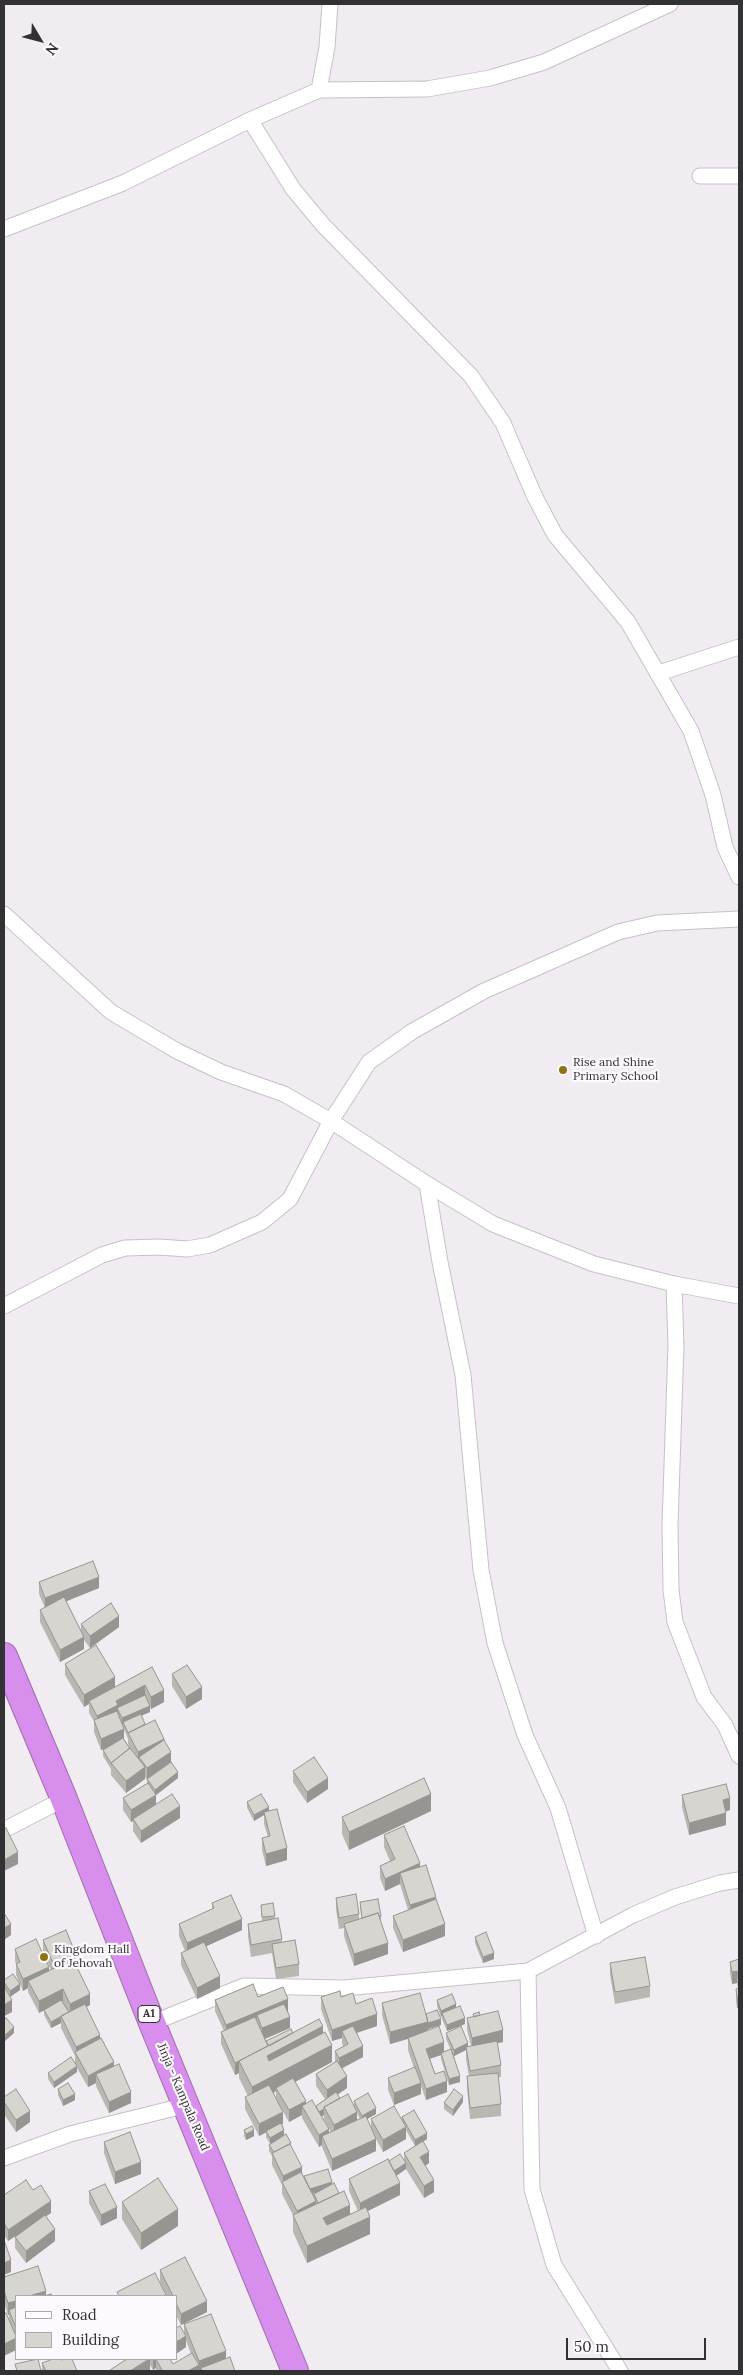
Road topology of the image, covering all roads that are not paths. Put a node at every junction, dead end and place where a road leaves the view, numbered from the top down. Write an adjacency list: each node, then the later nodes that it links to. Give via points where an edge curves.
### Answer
1 (330, 4): 3 (street)
2 (670, 4): 3 (street, via 544,62 490,78 427,88)
3 (319, 90): 4 (street)
4 (250, 120): 7 (street, via 123,183); 9 (street, via 293,189 323,225 471,376 503,424 555,535 628,622)
5 (700, 176): 6 (street)
6 (739, 176)
7 (6, 224)
8 (739, 647): 9 (street)
9 (659, 673): 10 (street, via 691,731 713,795 725,847)
10 (739, 877)
11 (4, 914): 13 (street, via 111,1012 177,1050 222,1072 284,1094)
12 (739, 919): 13 (street, via 657,923 618,932 484,991 413,1031 369,1062)
13 (331, 1120): 14 (street); 17 (street, via 290,1199 262,1222 210,1245 187,1249 124,1248 102,1255)
14 (427, 1184): 15 (street, via 493,1224 542,1244 594,1264); 23 (street, via 463,1375 481,1570 494,1643 525,1735 558,1808)
15 (674, 1284): 16 (street); 19 (street, via 676,1345 670,1525 675,1622 704,1697 725,1725)
16 (739, 1296)
17 (4, 1306)
18 (4, 1656): 20 (highway, Jinja - Kampala Road / A1)
19 (739, 1756)
20 (64, 1800): 21 (street); 25 (highway, Jinja - Kampala Road / A1)
21 (4, 1830)
22 (739, 1880): 23 (street, via 676,1897 633,1915)
23 (596, 1936): 24 (street)
24 (528, 1971): 25 (street, via 344,1988 244,1986); 29 (street, via 532,2188 554,2265)
25 (152, 2022): 26 (highway, Jinja - Kampala Road / A1)
26 (187, 2104): 27 (street, via 70,2134); 28 (highway, Jinja - Kampala Road / A1)
27 (4, 2158)
28 (295, 2371)
29 (620, 2371)

